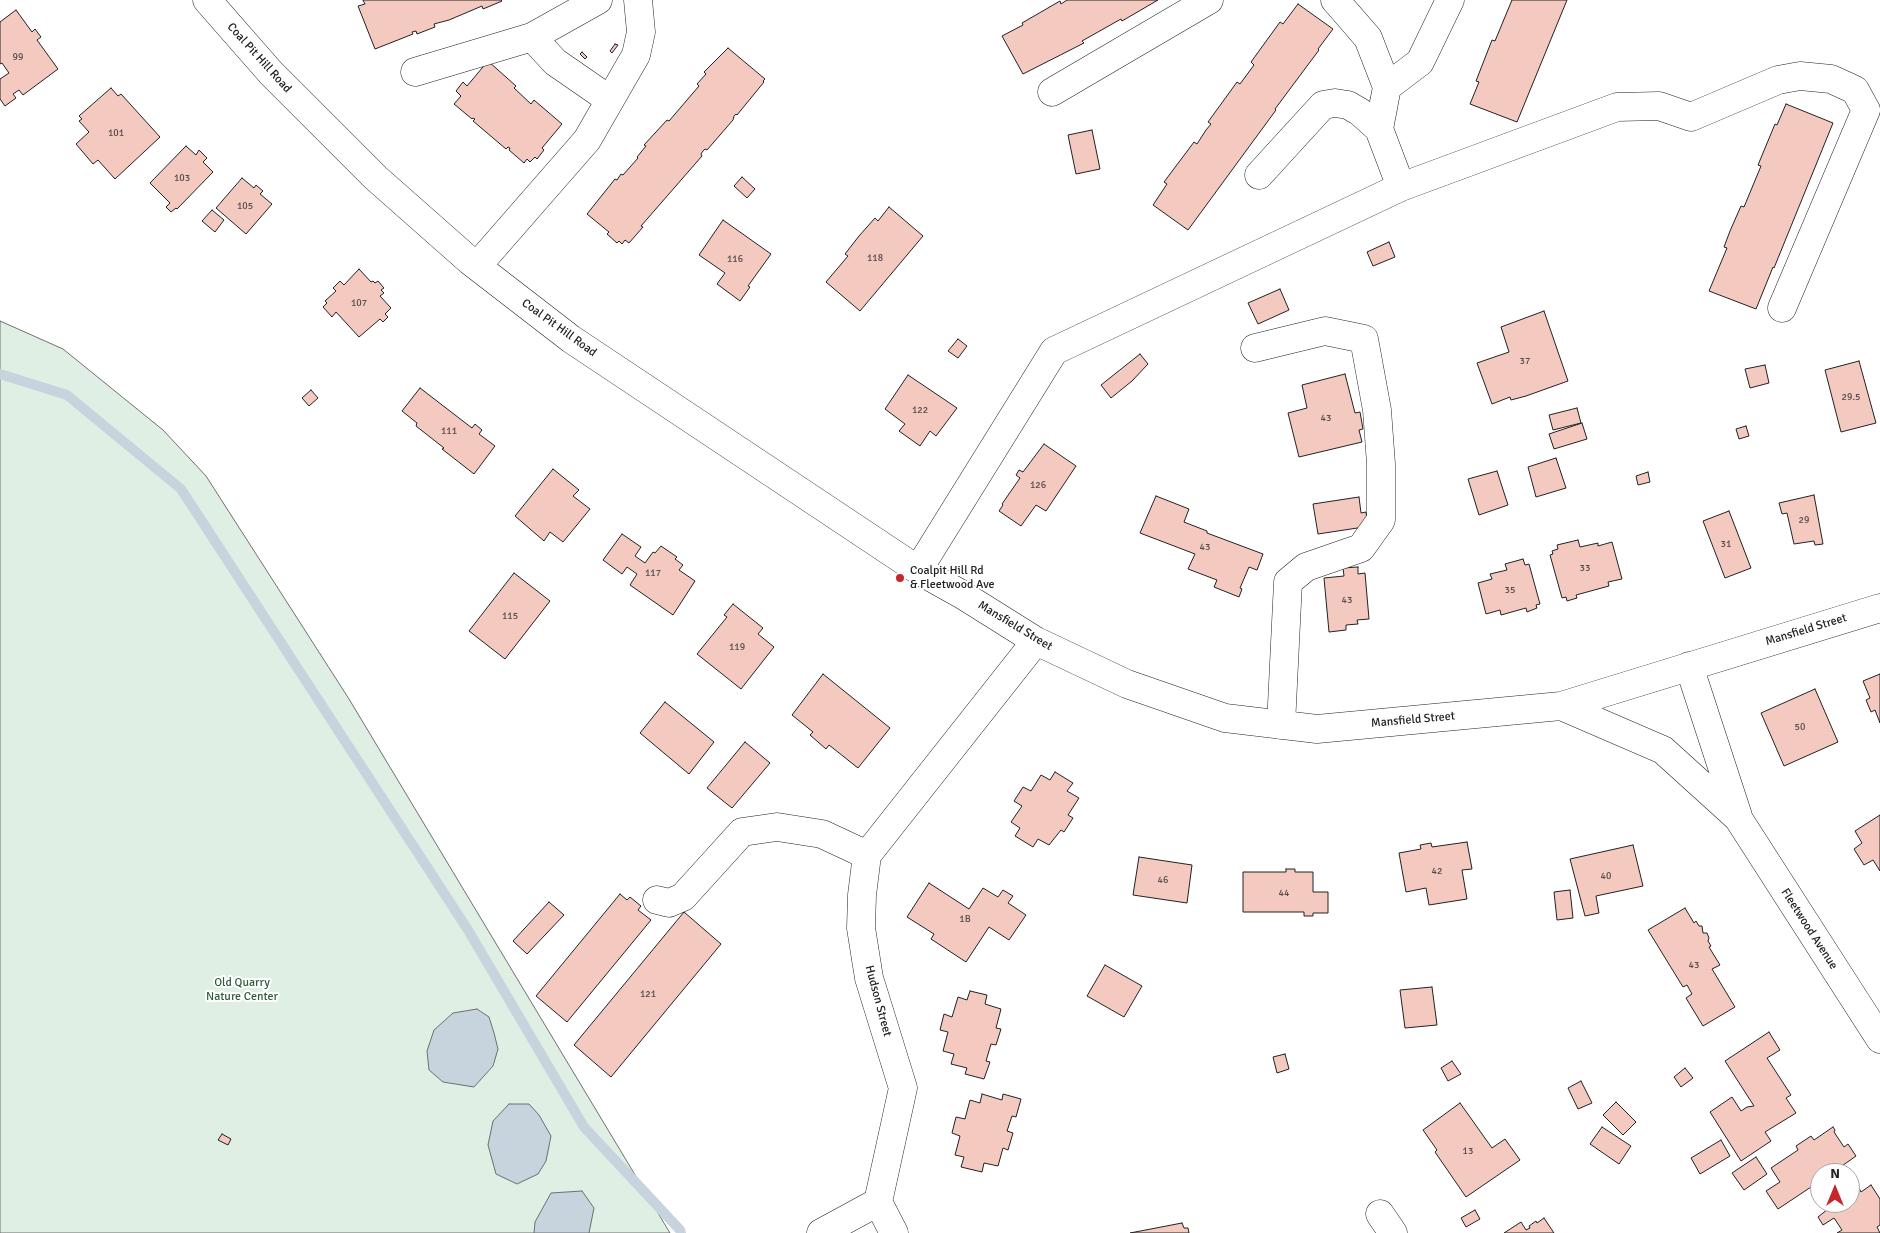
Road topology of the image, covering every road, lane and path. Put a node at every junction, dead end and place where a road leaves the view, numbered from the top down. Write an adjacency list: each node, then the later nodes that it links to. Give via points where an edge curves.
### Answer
1 (207, 0): 15 (street, Coal Pit Hill Road, via 271,73 376,178)
2 (598, 0): 7 (street)
3 (638, 0): 11 (street, via 640,32 636,55)
4 (1209, 0): 10 (street)
5 (1335, 0): 9 (street, via 1368,38)
6 (1450, 0): 9 (street, via 1420,62)
7 (532, 37): 8 (street); 11 (street, via 555,62)
8 (415, 72)
9 (1387, 87): 12 (street)
10 (1052, 92)
11 (610, 100): 15 (street, via 587,140)
12 (1379, 129): 13 (street, via 1348,105 1323,105); 14 (street)
13 (1259, 175)
14 (1401, 187): 16 (street, via 1617,107 1659,106 1691,117 1778,80 1800,76 1831,79 1854,90 1866,110); 18 (street, via 1054,351)
15 (476, 266): 18 (street, Coal Pit Hill Road, via 571,338)
16 (1782, 308)
17 (1255, 348): 24 (street, via 1325,331 1364,339 1379,437 1380,520 1361,548 1306,567 1288,582)
18 (918, 570): 19 (street, Coal Pit Hill Road)
19 (962, 594): 21 (street, Mansfield Street)
20 (1880, 608): 22 (street, Mansfield Street)
21 (1036, 641): 24 (street, Mansfield Street, via 1127,684 1225,718); 26 (street)
22 (1689, 666): 23 (street, Mansfield Street); 25 (street, Fleetwood Avenue)
23 (1561, 706): 24 (street, Mansfield Street, via 1317,729); 25 (street, Fleetwood Avenue, via 1663,750)
24 (1281, 725)
25 (1738, 818): 28 (street, Fleetwood Avenue)
26 (866, 855): 27 (street, via 822,834 778,827 742,832 683,898 669,903); 29 (street, Hudson Street, via 862,928 869,978 903,1088)
27 (657, 900)
28 (1880, 1039)
29 (878, 1202): 30 (street); 31 (street)
30 (821, 1233)
31 (894, 1233)

